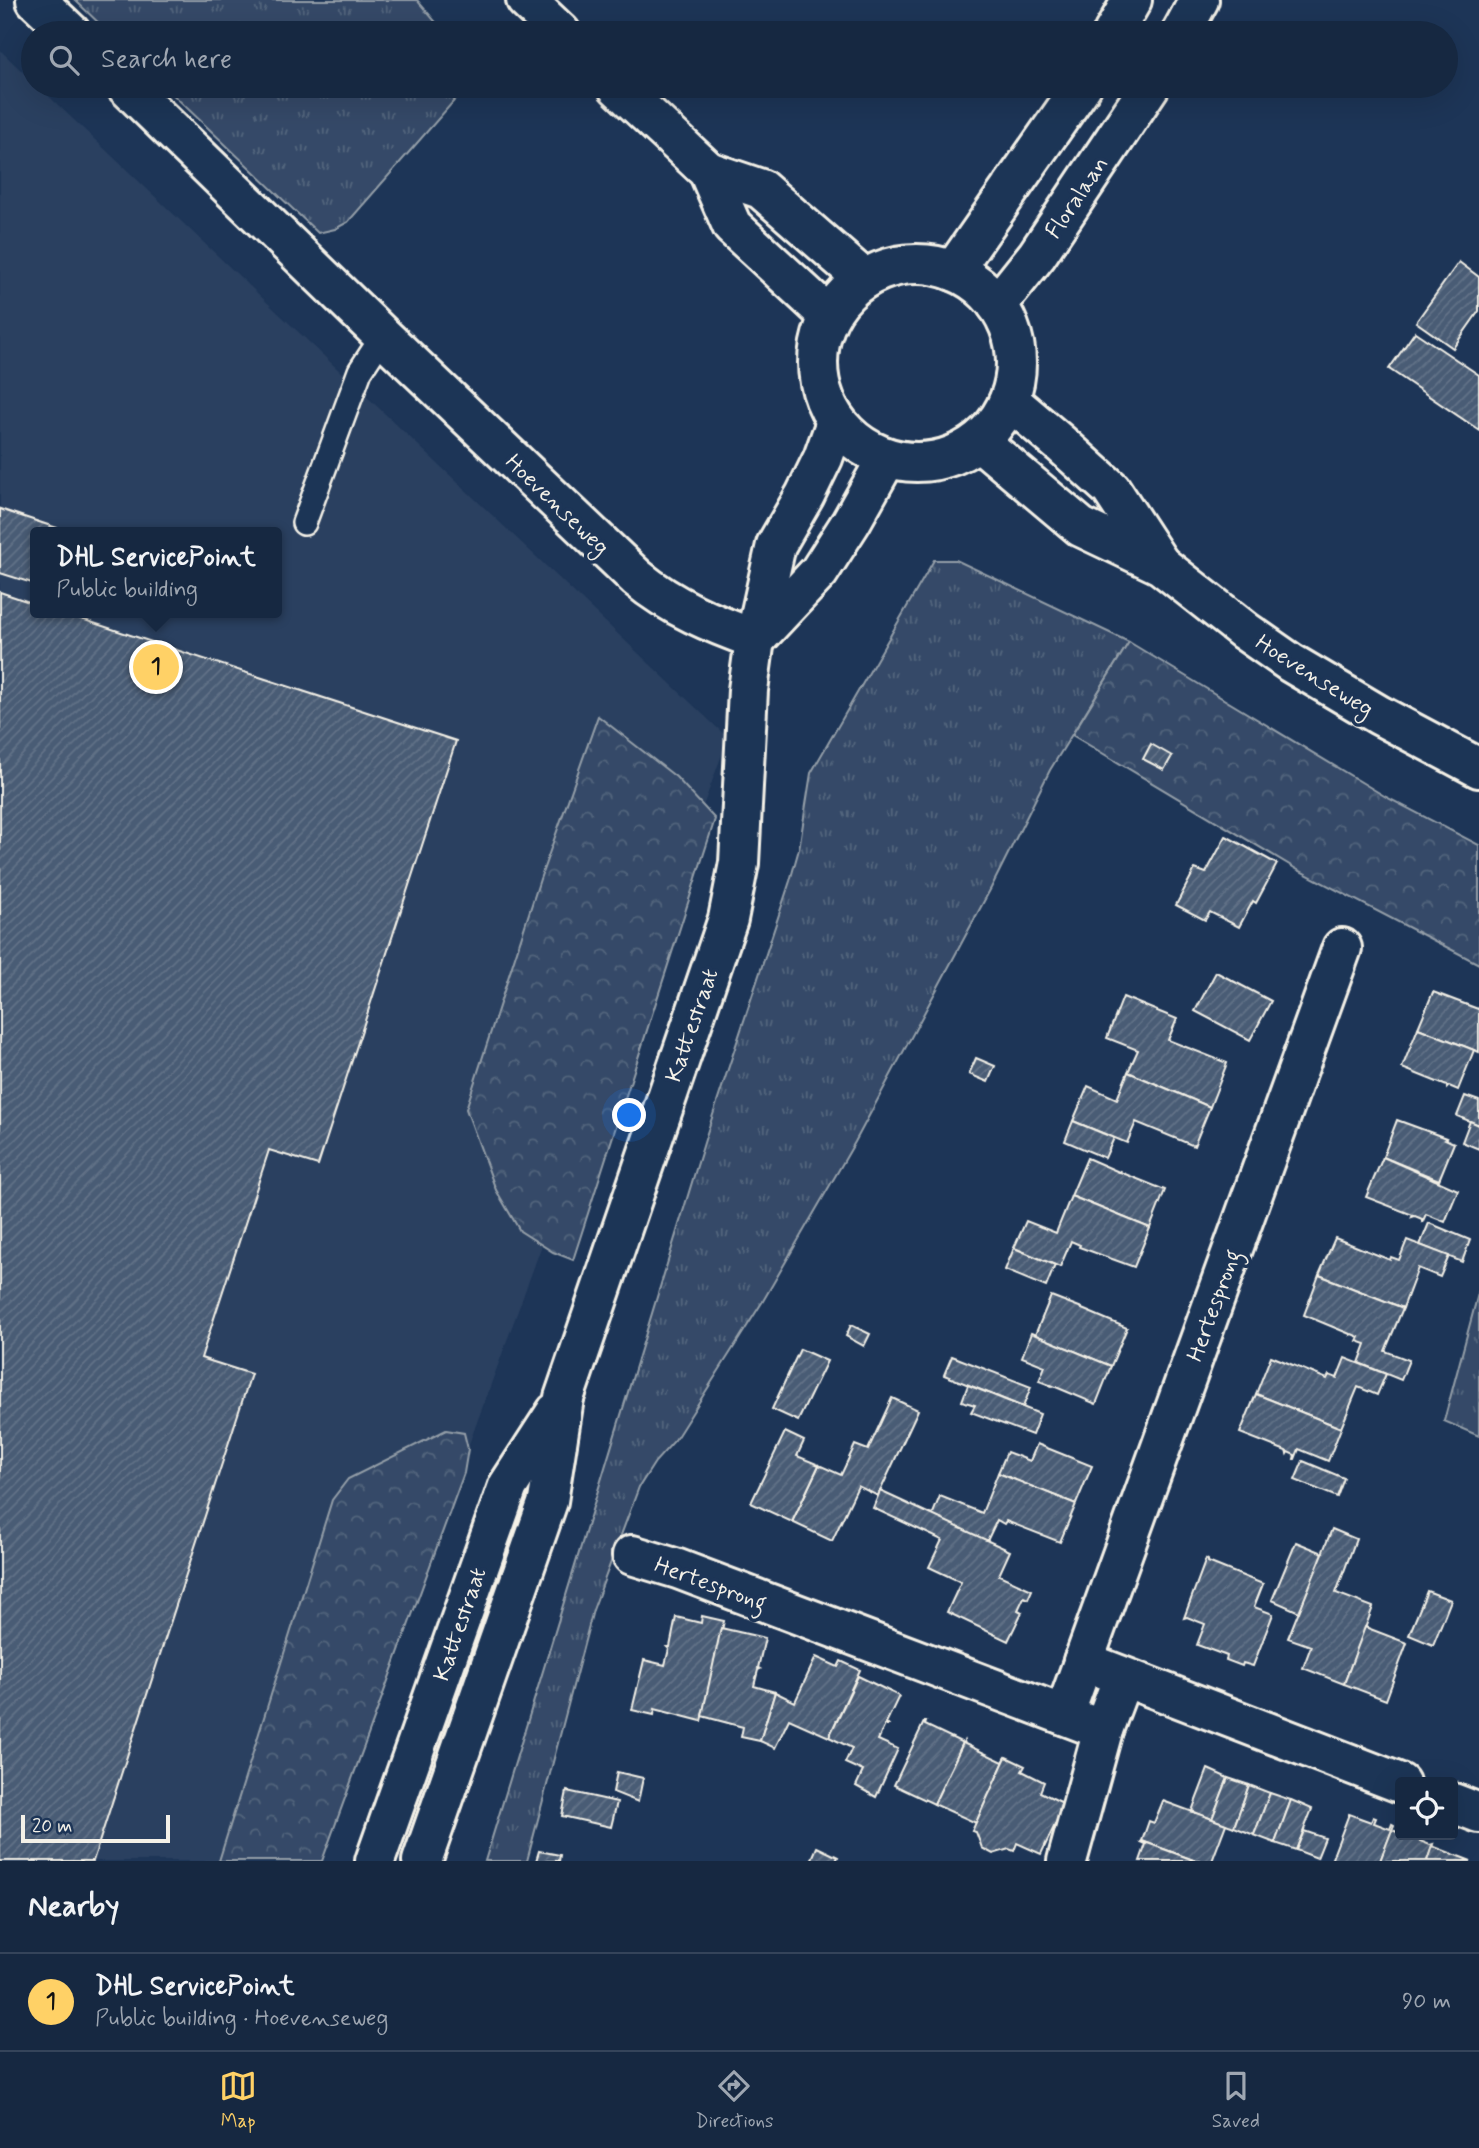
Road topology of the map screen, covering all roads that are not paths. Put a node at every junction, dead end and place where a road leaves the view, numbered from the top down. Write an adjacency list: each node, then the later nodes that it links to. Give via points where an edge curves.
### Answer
1 (36, 0): 5 (street)
2 (526, 0): 6 (street)
3 (1132, 0): 7 (street)
4 (1199, 0): 8 (street)
5 (58, 21)
6 (548, 21)
7 (1120, 21)
8 (1188, 21)
9 (137, 98): 18 (street, Hoevenseweg)
10 (630, 98): 13 (street)
11 (1074, 98): 14 (street)
12 (1142, 98): 16 (street, Floralaan, via 1037,254)
13 (708, 171): 15 (street, via 761,189); 17 (street, via 732,226)
14 (953, 271): 15 (street, via 907,265); 16 (street, via 977,285)
15 (864, 279): 17 (street)
16 (997, 305): 19 (street, via 1015,351)
17 (829, 316): 20 (street, via 819,342 817,370 823,398)
18 (383, 336): 23 (lane, via 360,372); 25 (street, Hoevenseweg, via 649,588 699,617)
19 (1009, 400): 21 (street); 24 (street, Hoevenseweg, via 1111,489)
20 (836, 422): 22 (street, via 857,443); 25 (street, Kattestraat, via 805,495 776,545)
21 (979, 441): 22 (street, via 951,457 930,461); 24 (street, Hoevenseweg, via 1081,527)
22 (887, 458): 25 (street, via 819,572)
23 (304, 523)
24 (1161, 565): 26 (street, Hoevenseweg, via 1291,663)
25 (755, 639): 28 (street, Kattestraat, via 739,863 728,919)
26 (1479, 768)
27 (1342, 948): 30 (street, Hertesprong)
28 (564, 1398): 37 (street, Kattestraat, via 508,1486); 38 (street, Kattestraat, via 548,1501)
29 (632, 1555): 32 (street, Hertesprong)
30 (1083, 1661): 31 (street); 32 (street, Hertesprong)
31 (1123, 1678): 33 (street); 34 (street)
32 (1064, 1715): 33 (street, Hertesprong)
33 (1103, 1730): 39 (street)
34 (1395, 1781)
35 (1458, 1804): 36 (street)
36 (1479, 1812)
37 (375, 1861)
38 (422, 1861)
39 (1067, 1861)

